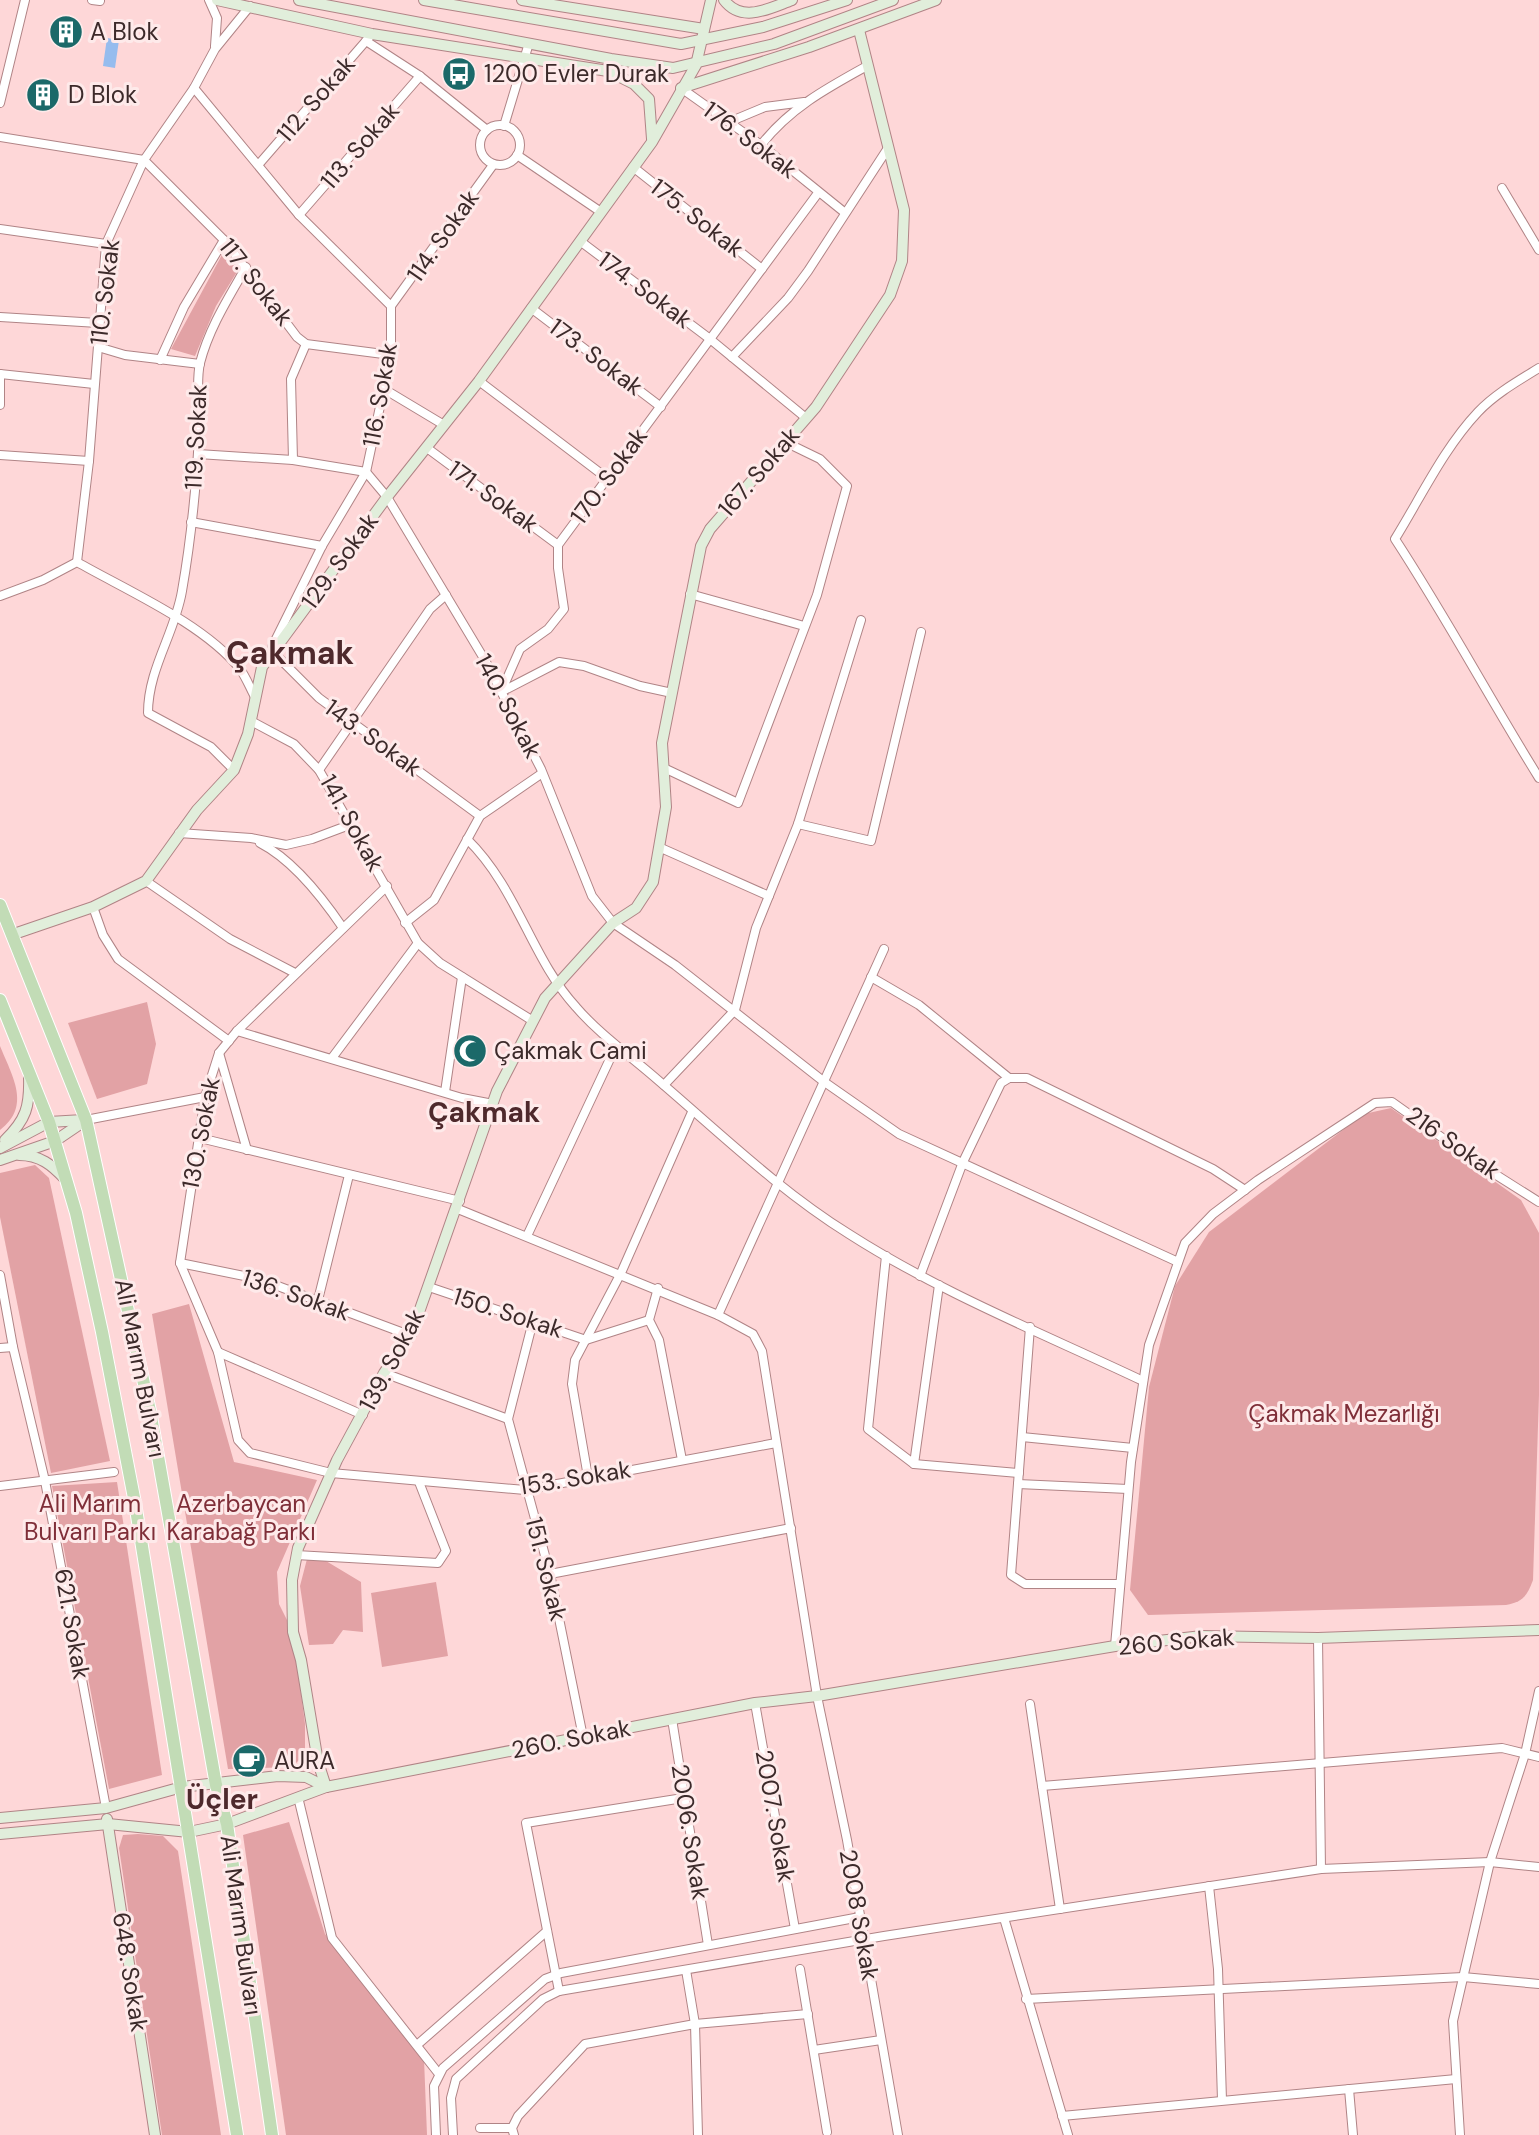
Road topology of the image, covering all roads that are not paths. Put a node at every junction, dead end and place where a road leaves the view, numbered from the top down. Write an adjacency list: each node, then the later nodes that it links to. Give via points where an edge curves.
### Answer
1 (25, 0): 30 (street)
2 (209, 0): 20 (street, via 217,18)
3 (217, 0): 14 (street)
4 (299, 0): 19 (street)
5 (424, 0): 18 (street, via 646,40)
6 (522, 0): 13 (street)
7 (711, 0): 15 (street)
8 (724, 0): 9 (street, via 746,14)
9 (792, 0)
10 (847, 0): 18 (street)
11 (893, 0): 23 (street, via 774,44)
12 (936, 0): 16 (street)
13 (559, 3): 15 (street)
14 (250, 6): 17 (street); 20 (street, 110. Sokak)
15 (704, 29): 18 (street)
16 (859, 30): 24 (street, 167. Sokak); 28 (street)
17 (369, 37): 21 (street); 26 (street); 40 (street, 112. Sokak)
18 (701, 41): 23 (street)
19 (529, 43): 21 (street); 22 (street)
20 (215, 49): 27 (street, 110. Sokak)
21 (524, 57): 25 (street); 32 (street)
22 (611, 59): 23 (street, via 673,68); 25 (street)
23 (696, 65): 28 (street, 129. Sokak)
24 (867, 65): 29 (street); 37 (street, 167. Sokak)
25 (608, 71): 35 (street, via 635,84 649,99)
26 (420, 76): 33 (street); 47 (street, 113. Sokak)
27 (194, 88): 39 (street, 110. Sokak); 40 (street)
28 (681, 88): 31 (street, 176. Sokak); 35 (street, 129. Sokak)
29 (804, 102): 31 (street, via 765,107); 36 (street, via 776,125)
30 (0, 103)
31 (729, 122): 36 (street, 176. Sokak)
32 (504, 126): 33 (street); 38 (street, via 518,137)
33 (486, 130): 41 (street, via 480,151)
34 (0, 136): 39 (street)
35 (652, 142): 42 (street, 129. Sokak)
36 (761, 145): 44 (street, 176. Sokak)
37 (888, 148): 46 (street); 73 (street, 167. Sokak, via 904,211 902,261 890,295)
38 (517, 155): 41 (street, via 507,164); 45 (street)
39 (144, 160): 49 (street, 117. Sokak); 51 (street, 110. Sokak)
40 (259, 164): 47 (street)
41 (493, 164): 55 (street, 114. Sokak)
42 (633, 167): 45 (street, 129. Sokak); 54 (street, 175. Sokak)
43 (1502, 188): 52 (street)
44 (818, 193): 46 (street, 176. Sokak); 54 (street, 170. Sokak)
45 (601, 212): 50 (street, 129. Sokak)
46 (844, 212): 63 (street, via 788,298)
47 (299, 215): 55 (street)
48 (0, 229): 51 (street)
49 (224, 240): 53 (street, 117. Sokak); 64 (street, via 184,307)
50 (580, 241): 56 (street, 129. Sokak); 59 (street, 174. Sokak)
51 (106, 244): 58 (street, 110. Sokak)
52 (1539, 250)
53 (246, 267): 60 (street, 117. Sokak); 65 (street, 119. Sokak, via 219,314)
54 (762, 269): 59 (street, 170. Sokak)
55 (391, 306): 62 (street, 116. Sokak)
56 (531, 308): 68 (street, 129. Sokak); 72 (street, 173. Sokak)
57 (0, 317): 58 (street)
58 (98, 323): 61 (street, 110. Sokak)
59 (710, 339): 63 (street, 174. Sokak); 72 (street, 170. Sokak)
60 (306, 344): 62 (street, 117. Sokak); 79 (street, via 291,380)
61 (98, 347): 64 (street); 69 (street, 110. Sokak)
62 (391, 355): 70 (street, 116. Sokak)
63 (732, 357): 73 (street, 174. Sokak)
64 (160, 360): 65 (street)
65 (200, 365): 77 (street, 119. Sokak)
66 (1539, 368): 106 (street, via 1479,411 1395,539)
67 (0, 374): 69 (street); 71 (street)
68 (478, 381): 74 (street, 129. Sokak); 82 (street)
69 (94, 384): 80 (street, 110. Sokak)
70 (384, 389): 74 (street); 81 (street, 116. Sokak)
71 (0, 405)
72 (661, 407): 82 (street, 170. Sokak)
73 (806, 418): 75 (street, 167. Sokak)
74 (444, 425): 76 (street, 129. Sokak)
75 (785, 442): 88 (street, 167. Sokak, via 710,529 701,545); 93 (street, via 820,459 847,486)
76 (427, 448): 83 (street, 129. Sokak); 85 (street, 171. Sokak)
77 (198, 454): 79 (street); 84 (street, 119. Sokak)
78 (0, 455): 80 (street)
79 (293, 460): 81 (street)
80 (89, 461): 87 (street, 110. Sokak)
81 (366, 472): 83 (street, 140. Sokak); 86 (street, 116. Sokak)
82 (608, 479): 85 (street, 170. Sokak)
83 (387, 497): 89 (street, 140. Sokak); 95 (street, 129. Sokak)
84 (191, 522): 86 (street); 91 (street, 119. Sokak)
85 (558, 545): 97 (street, 170. Sokak, via 564,609 548,629 520,649)
86 (322, 546): 96 (street, 116. Sokak)
87 (77, 562): 90 (street); 91 (street)
88 (690, 594): 93 (street); 98 (street, 167. Sokak)
89 (446, 595): 97 (street, 140. Sokak); 101 (street, 141. Sokak, via 430,609)
90 (0, 596)
91 (177, 617): 99 (street, via 223,650 242,671); 103 (street, 119. Sokak, via 150,684 148,713 211,747)
92 (861, 620): 109 (street)
93 (804, 626): 102 (street, via 738,803)
94 (921, 632): 109 (street, via 871,841)
95 (273, 652): 96 (street, 129. Sokak); 101 (street, 143. Sokak)
96 (262, 667): 99 (street, 129. Sokak)
97 (501, 692): 98 (street, via 559,663 584,666); 105 (street, 140. Sokak)
98 (672, 693): 102 (street, 167. Sokak, via 662,743)
99 (255, 697): 100 (street, 129. Sokak)
100 (251, 721): 103 (street, 129. Sokak); 104 (street, via 294,744)
101 (352, 723): 104 (street, 141. Sokak); 107 (street, 143. Sokak)
102 (663, 768): 113 (street, 167. Sokak, via 666,807)
103 (234, 770): 110 (street, 129. Sokak)
104 (319, 770): 108 (street, 141. Sokak)
105 (541, 774): 107 (street); 120 (street, 140. Sokak, via 592,896)
106 (1539, 778)
107 (480, 816): 112 (street)
108 (352, 824): 111 (street, via 286,845); 115 (street, 141. Sokak)
109 (798, 824): 116 (street)
110 (179, 834): 111 (street); 114 (street, 129. Sokak)
111 (251, 838): 121 (street, via 278,853)
112 (467, 839): 119 (street, via 434,900); 128 (street, via 502,881)
113 (661, 848): 116 (street); 120 (street, 167. Sokak, via 653,882 636,908)
114 (146, 881): 118 (street, 129. Sokak); 125 (street, via 230,939)
115 (387, 886): 119 (street, 141. Sokak); 121 (street, 130. Sokak)
116 (769, 896): 130 (street)
117 (0, 905): 122 (main road, Ali Marım Bulvarı)
118 (93, 907): 122 (street, 129. Sokak); 133 (street, via 118,959)
119 (405, 923): 123 (street, 141. Sokak)
120 (613, 923): 128 (street, 139. Sokak); 130 (street, 140. Sokak)
121 (343, 928): 125 (street, 130. Sokak)
122 (14, 934): 145 (main road, Ali Marım Bulvarı)
123 (418, 943): 126 (street, 141. Sokak); 136 (street)
124 (884, 949): 127 (street)
125 (295, 973): 132 (street, 130. Sokak)
126 (462, 977): 131 (street, 141. Sokak); 141 (street)
127 (871, 977): 138 (street, via 919,1005); 139 (street)
128 (557, 983): 131 (street, 139. Sokak); 134 (street)
129 (0, 1000): 137 (main road, Ali Marım Bulvarı)
130 (735, 1010): 139 (street, 140. Sokak); 140 (street)
131 (533, 1021): 143 (street, 139. Sokak)
132 (237, 1031): 133 (street, 130. Sokak); 136 (street)
133 (229, 1041): 135 (street, 130. Sokak)
134 (616, 1046): 140 (street); 158 (street)
135 (219, 1053): 142 (street, 130. Sokak); 149 (street)
136 (332, 1058): 141 (street)
137 (29, 1074): 146 (main road, Ali Marım Bulvarı); 150 (street, via 26,1116)
138 (1009, 1077): 151 (street, via 1001,1083); 155 (street, via 1027,1078 1213,1169)
139 (823, 1081): 151 (street, 140. Sokak, via 899,1134); 154 (street)
140 (664, 1085): 144 (street)
141 (445, 1093): 143 (street)
142 (205, 1097): 145 (street); 147 (street, 130. Sokak)
143 (493, 1104): 157 (street, 139. Sokak)
144 (692, 1112): 154 (street); 162 (street)
145 (86, 1120): 146 (street); 148 (street); 213 (main road, Ali Marım Bulvarı, via 150,1411)
146 (49, 1122): 148 (main road, Ali Marım Bulvarı); 150 (street)
147 (200, 1138): 149 (street, 2008 Sokak); 161 (street, 130. Sokak)
148 (55, 1141): 150 (street); 153 (main road, Ali Marım Bulvarı)
149 (247, 1150): 152 (street, 2008 Sokak)
150 (2, 1153): 153 (street, via 31,1155)
151 (963, 1162): 160 (street, 140. Sokak); 164 (street)
152 (349, 1175): 157 (street, 2008 Sokak); 168 (street)
153 (66, 1179): 215 (main road, Ali Marım Bulvarı, via 122,1437)
154 (777, 1183): 159 (street); 169 (street)
155 (1245, 1190): 156 (street, 216 Sokak, via 1375,1103 1392,1102); 160 (street, 216 Sokak, via 1185,1243)
156 (1539, 1202)
157 (459, 1205): 158 (street, 2008 Sokak); 166 (street, 139. Sokak)
158 (527, 1236): 162 (street, 2008 Sokak)
159 (886, 1256): 164 (street); 186 (street, via 868,1429)
160 (1178, 1262): 179 (street, 216 Sokak, via 1149,1345)
161 (180, 1263): 168 (street, 136. Sokak, via 259,1279); 177 (street)
162 (621, 1273): 167 (street, 2008 Sokak); 174 (street)
163 (0, 1275): 175 (street, 621. Sokak)
164 (920, 1276): 165 (street)
165 (939, 1284): 172 (street); 186 (street)
166 (429, 1287): 171 (street, 150. Sokak); 173 (street, 139. Sokak)
167 (657, 1288): 169 (street, 2008 Sokak); 170 (street)
168 (318, 1300): 173 (street, 136. Sokak)
169 (719, 1315): 183 (street, 2008 Sokak, via 753,1334 762,1351)
170 (649, 1320): 174 (street); 185 (street, via 659,1340)
171 (533, 1321): 174 (street, 150. Sokak); 181 (street, 151. Sokak)
172 (1030, 1327): 179 (street); 182 (street)
173 (409, 1335): 178 (street, 139. Sokak)
174 (586, 1340): 190 (street, via 575,1360 572,1384)
175 (13, 1347): 176 (street); 191 (street, 621. Sokak)
176 (0, 1348)
177 (218, 1352): 180 (street); 188 (street, 153. Sokak, via 238,1440 250,1453)
178 (384, 1373): 180 (street, 139. Sokak); 181 (street)
179 (1143, 1381): 184 (street, 216 Sokak)
180 (363, 1415): 188 (street, 139. Sokak)
181 (508, 1419): 196 (street, 151. Sokak)
182 (1021, 1437): 184 (street); 189 (street)
183 (776, 1443): 185 (street, 153. Sokak); 197 (street, 2008 Sokak)
184 (1133, 1448): 195 (street, 216 Sokak)
185 (682, 1460): 190 (street, 153. Sokak)
186 (914, 1464): 189 (street)
187 (114, 1472): 191 (street)
188 (331, 1473): 192 (street, 153. Sokak); 198 (street, 139. Sokak)
189 (1019, 1473): 193 (street)
190 (588, 1477): 196 (street, 153. Sokak)
191 (45, 1481): 194 (street); 219 (street, 621. Sokak)
192 (419, 1482): 196 (street, 153. Sokak); 198 (street, via 446,1551 438,1563)
193 (1018, 1484): 195 (street); 200 (street, via 1011,1575 1025,1584)
194 (0, 1486)
195 (1128, 1489): 200 (street, 216 Sokak)
196 (525, 1490): 199 (street, 151. Sokak)
197 (792, 1528): 199 (street); 205 (street, 2008 Sokak)
198 (296, 1555): 216 (street, 139. Sokak, via 293,1632)
199 (550, 1574): 209 (street, 151. Sokak)
200 (1120, 1584): 203 (street, 216 Sokak)
201 (1539, 1630): 202 (street, 260 Sokak)
202 (1318, 1638): 203 (street, 260 Sokak, via 1202,1636); 212 (street)
203 (1115, 1646): 205 (street, 260 Sokak)
204 (1539, 1691): 210 (street)
205 (817, 1696): 206 (street, 260. Sokak); 230 (street, 2008 Sokak)
206 (755, 1703): 208 (street, 260. Sokak); 232 (street, 2007. Sokak)
207 (1030, 1704): 214 (street)
208 (672, 1719): 209 (street, 260. Sokak); 218 (street, 2006. Sokak)
209 (583, 1737): 216 (street, 260. Sokak)
210 (1525, 1754): 211 (street); 212 (street, via 1503,1748); 225 (street)
211 (1539, 1757)
212 (1319, 1761): 214 (street); 227 (street)
213 (216, 1785): 215 (street); 216 (street, via 306,1777); 222 (main road, Ali Marım Bulvarı)
214 (1042, 1786): 229 (street)
215 (182, 1787): 219 (street); 223 (main road, Ali Marım Bulvarı)
216 (326, 1787): 217 (street, 260. Sokak)
217 (298, 1797): 222 (street, 260. Sokak); 247 (street, via 332,1938)
218 (683, 1798): 233 (street, via 526,1823); 235 (street, 2006. Sokak)
219 (106, 1808): 220 (street); 221 (street, 648. Sokak)
220 (0, 1818)
221 (108, 1824): 223 (street, 260. Sokak); 224 (street, 260. Sokak); 257 (street, 648. Sokak)
222 (227, 1824): 223 (street, 260. Sokak); 259 (main road, Ali Marım Bulvarı)
223 (189, 1832): 258 (main road, Ali Marım Bulvarı)
224 (0, 1833)
225 (1490, 1862): 226 (street); 227 (street); 239 (street)
226 (1539, 1867)
227 (1321, 1869): 228 (street)
228 (1209, 1886): 229 (street); 241 (street)
229 (1060, 1909): 231 (street)
230 (860, 1917): 232 (street); 234 (street, 2008 Sokak)
231 (1004, 1918): 234 (street); 243 (street)
232 (796, 1929): 235 (street)
233 (547, 1930): 238 (street); 247 (street)
234 (864, 1940): 237 (street); 246 (street, 2008 Sokak)
235 (708, 1945): 238 (street)
236 (800, 1969): 244 (street)
237 (686, 1970): 242 (street); 245 (street)
238 (555, 1975): 242 (street); 249 (street)
239 (1464, 1977): 240 (street); 241 (street); 250 (street, via 1453,2021)
240 (1539, 1984)
241 (1219, 1989): 243 (street); 252 (street)
242 (559, 1991): 261 (street, via 543,1999 456,2079 451,2098)
243 (1026, 1999): 253 (street)
244 (808, 2014): 245 (street); 248 (street)
245 (695, 2024): 255 (street, via 585,2044 518,2116); 262 (street)
246 (881, 2040): 248 (street); 263 (street, 2008 Sokak)
247 (417, 2045): 249 (street)
248 (814, 2050): 256 (street)
249 (439, 2074): 260 (street, via 434,2086)
250 (1456, 2079): 251 (street); 266 (street)
251 (1349, 2089): 252 (street); 265 (street)
252 (1222, 2100): 253 (street)
253 (1062, 2116): 264 (street)
254 (480, 2128): 255 (street)
255 (513, 2131)
256 (827, 2132)
257 (155, 2135)
258 (237, 2135)
259 (272, 2135)
260 (436, 2135)
261 (453, 2135)
262 (698, 2135)
263 (898, 2135)
264 (1068, 2135)
265 (1353, 2135)
266 (1460, 2135)

